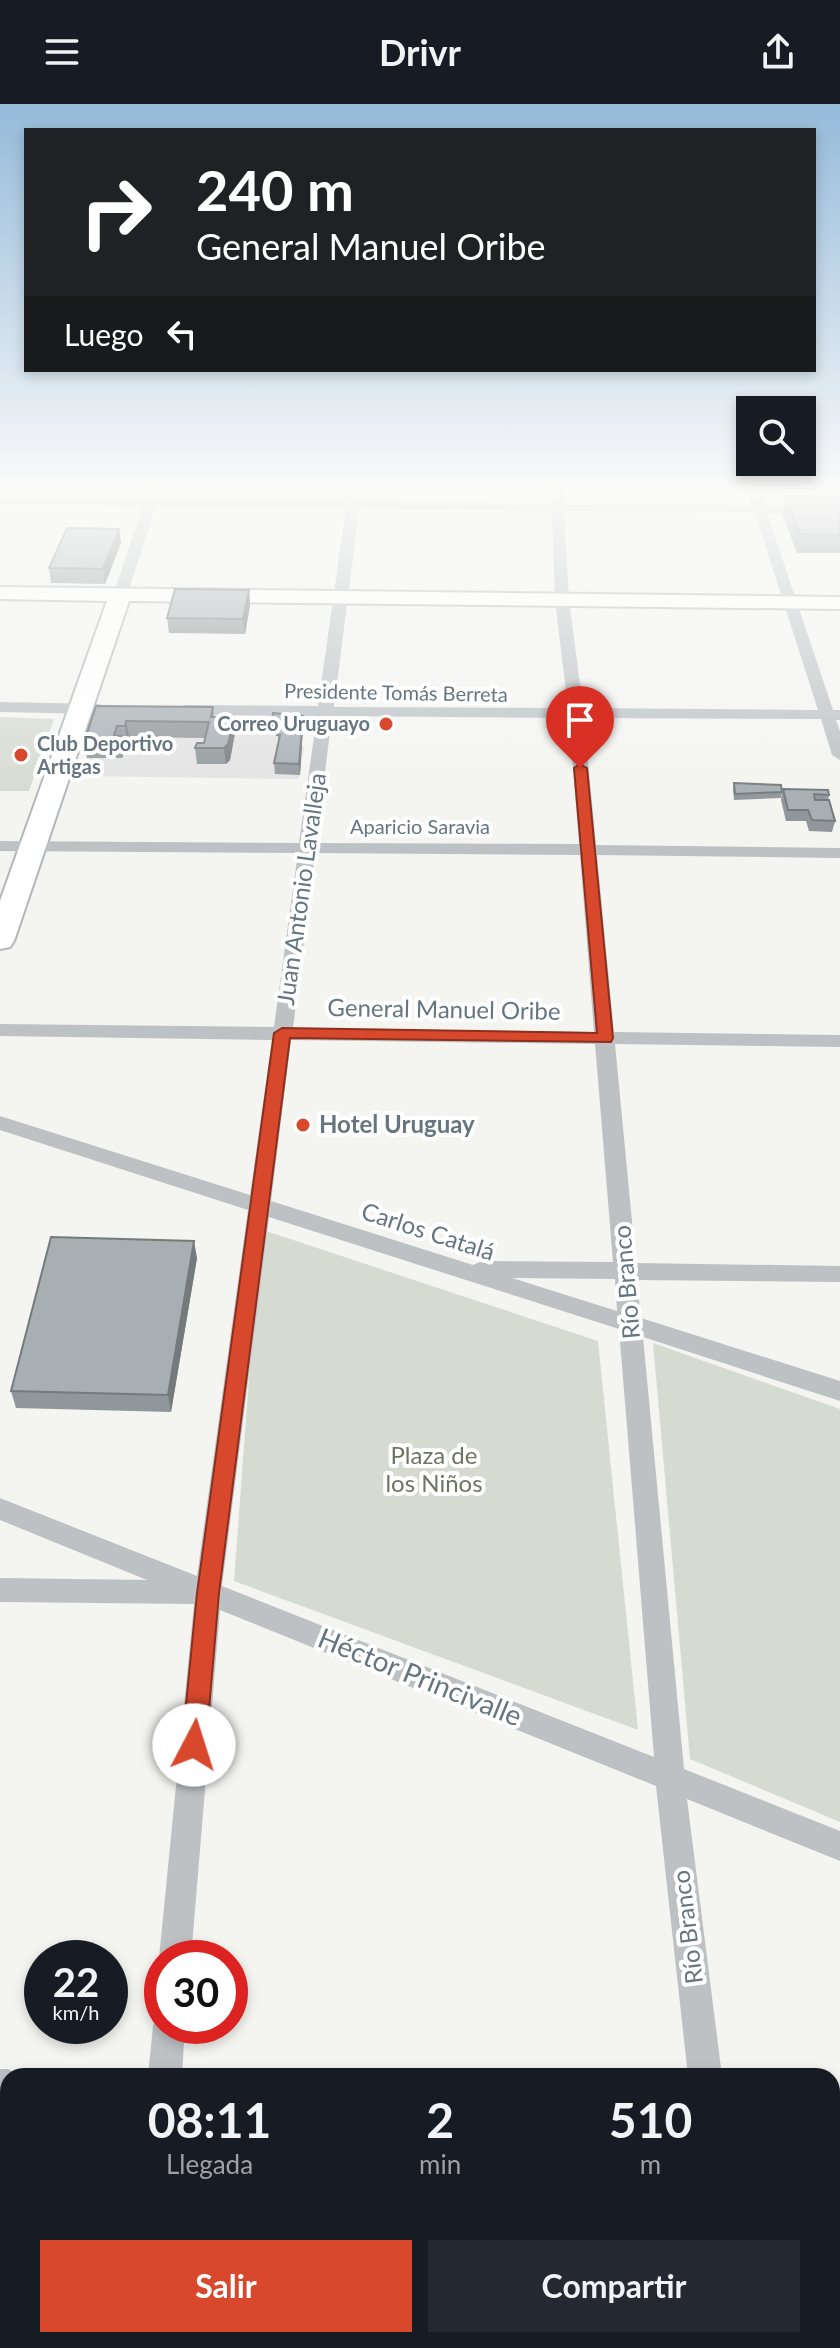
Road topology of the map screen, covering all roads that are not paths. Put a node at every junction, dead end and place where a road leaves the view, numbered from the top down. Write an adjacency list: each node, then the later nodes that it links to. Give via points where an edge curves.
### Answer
1 (0, 593): 5 (main road)
2 (341, 593): 6 (street, Juan Antonio Lavalleja)
3 (562, 593): 7 (street, Río Branco)
4 (790, 593): 8 (street)
5 (120, 595): 6 (main road); 11 (main road)
6 (340, 597): 7 (main road); 14 (street, Juan Antonio Lavalleja)
7 (562, 600): 8 (main road); 15 (street, Río Branco)
8 (793, 603): 9 (main road); 16 (street)
9 (840, 603)
10 (0, 707): 11 (street)
11 (79, 709): 12 (street); 19 (main road)
12 (110, 709)
13 (172, 710): 14 (street, Presidente Tomás Berreta)
14 (326, 712): 15 (street, Presidente Tomás Berreta); 21 (street, Juan Antonio Lavalleja)
15 (576, 715): 16 (street, Presidente Tomás Berreta); 20 (street, Río Branco)
16 (834, 715): 17 (street)
17 (840, 755)
18 (0, 846): 19 (street, Aparicio Saravia)
19 (32, 847): 21 (street, Aparicio Saravia); 23 (main road)
20 (587, 848): 21 (street, Aparicio Saravia); 22 (street, Aparicio Saravia); 26 (street, Río Branco)
21 (307, 850): 25 (street, Juan Antonio Lavalleja)
22 (840, 853)
23 (0, 941)
24 (0, 1030): 25 (street, General Manuel Oribe)
25 (282, 1033): 26 (street, General Manuel Oribe); 29 (street, Juan Antonio Lavalleja)
26 (605, 1038): 27 (street, General Manuel Oribe); 31 (street, Río Branco)
27 (840, 1041)
28 (0, 1123): 29 (street, Carlos Catalá)
29 (259, 1207): 30 (street, Carlos Catalá); 37 (street, Juan Antonio Lavalleja)
30 (457, 1269): 31 (street); 33 (street, Carlos Catalá)
31 (626, 1271): 32 (street); 33 (street, Río Branco)
32 (840, 1274)
33 (630, 1324): 34 (street, Carlos Catalá); 38 (street, Río Branco)
34 (840, 1391)
35 (0, 1509): 37 (street, Héctor Princivalle)
36 (0, 1590): 37 (street)
37 (208, 1593): 38 (street, Héctor Princivalle); 40 (street, Juan Antonio Lavalleja)
38 (670, 1778): 39 (street, Héctor Princivalle); 43 (street, Río Branco)
39 (840, 1846)
40 (177, 1940)
41 (168, 2044): 42 (street)
42 (166, 2068)
43 (704, 2068)

